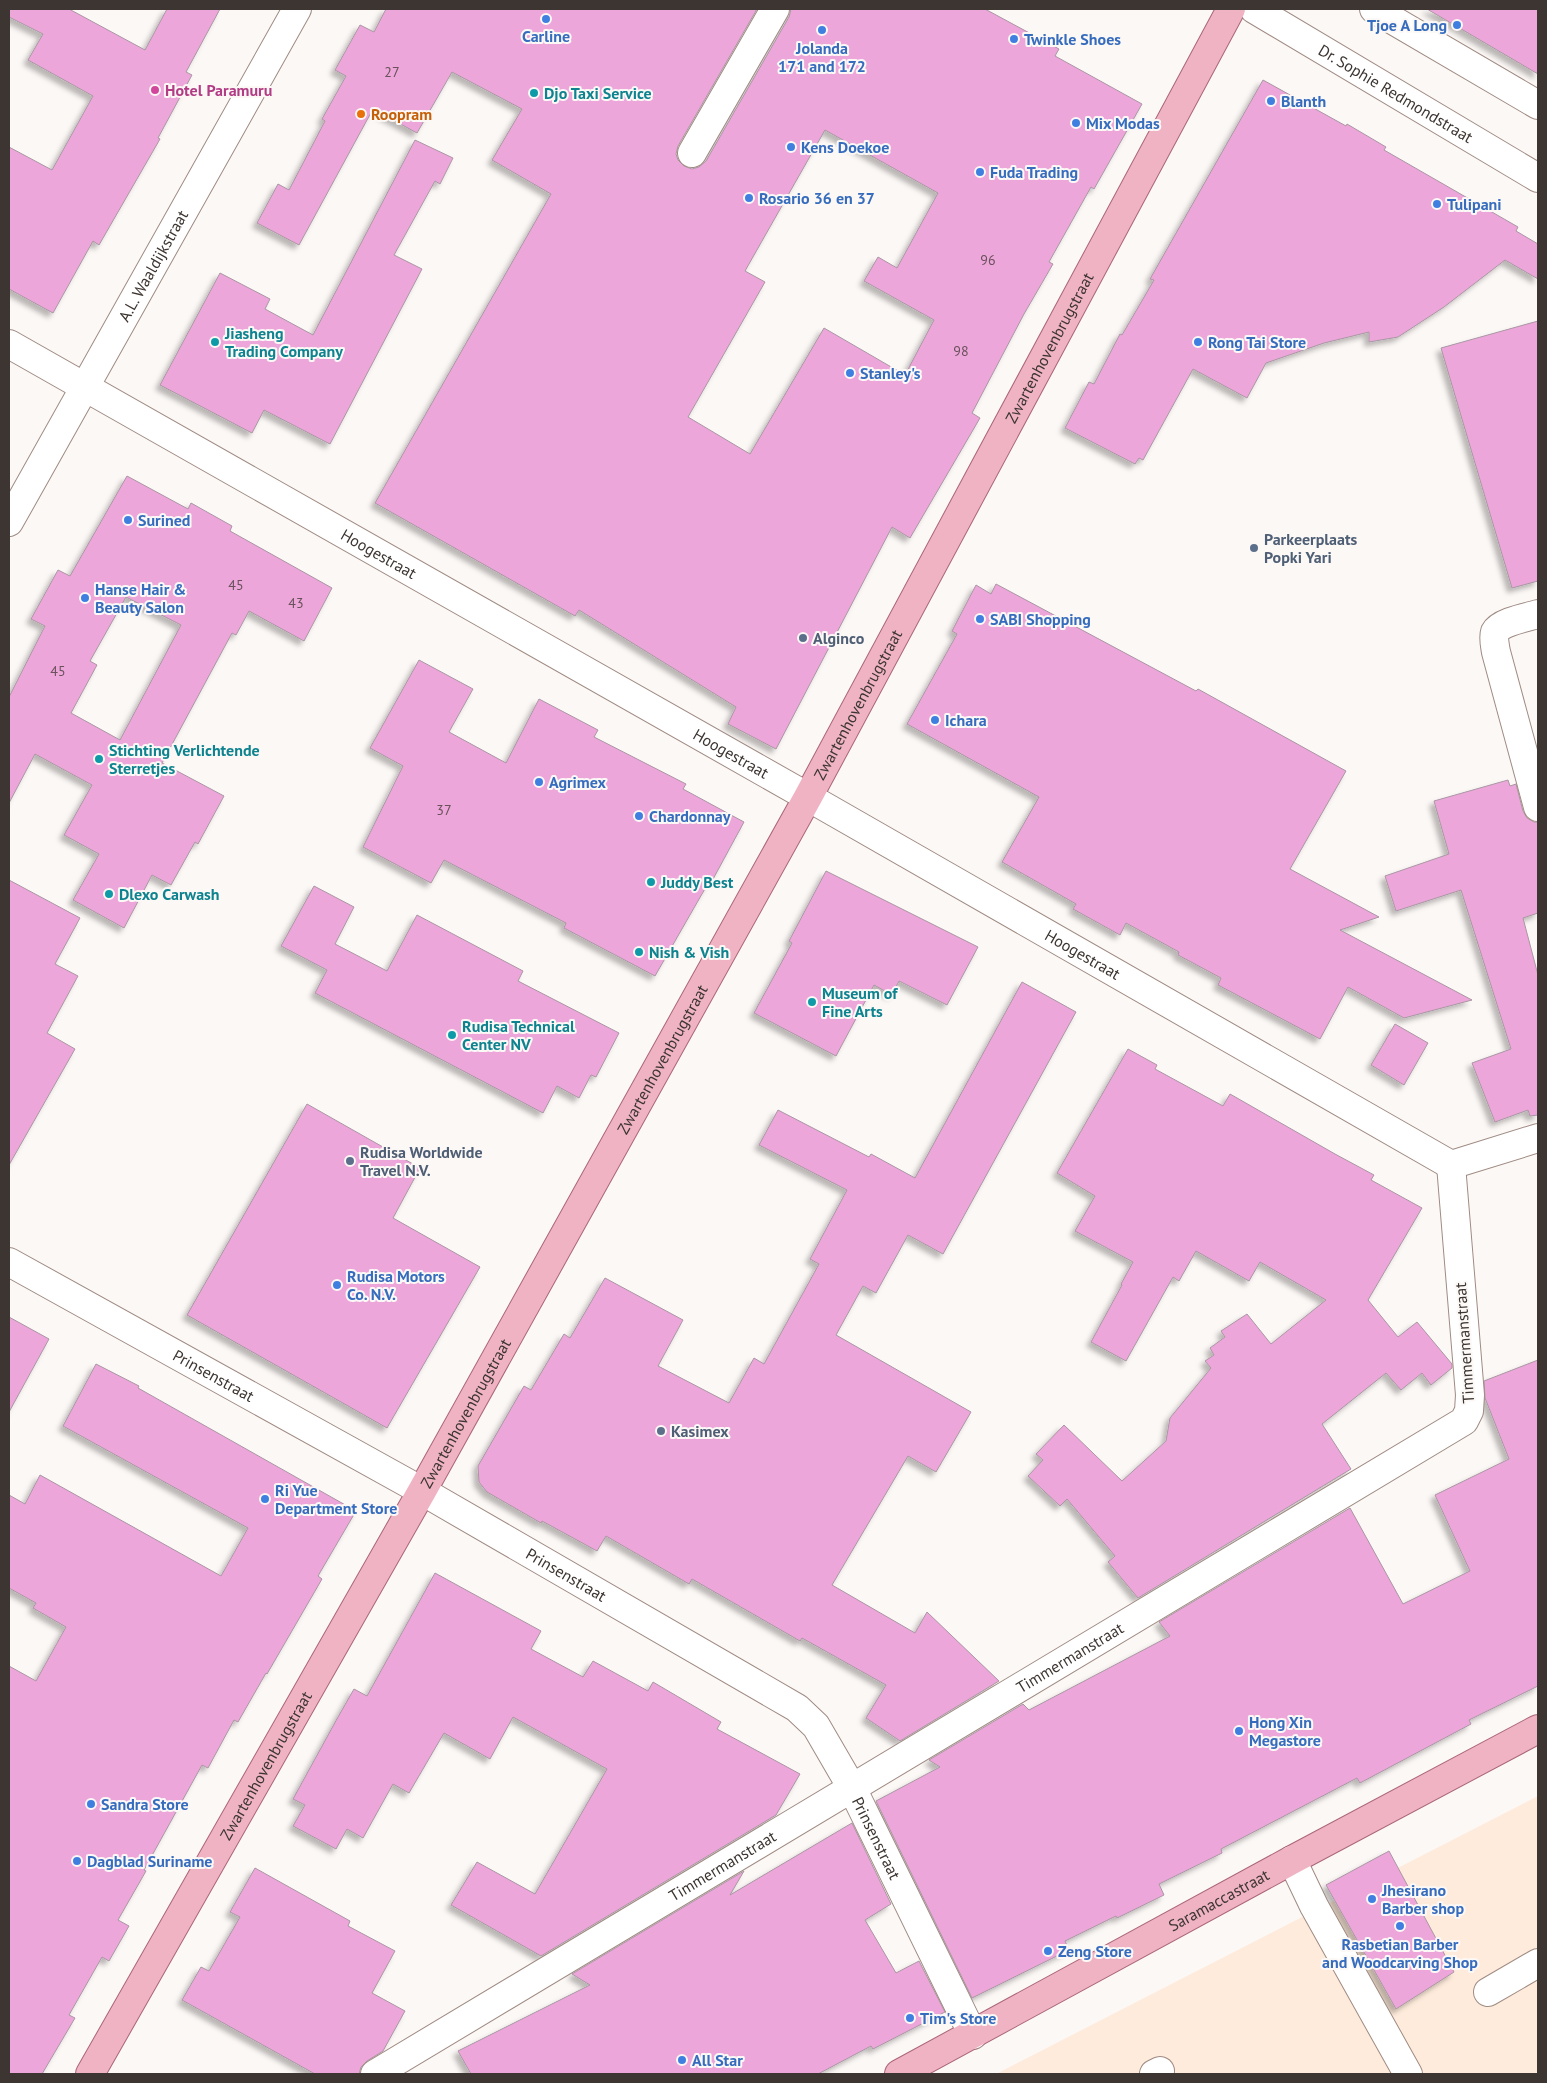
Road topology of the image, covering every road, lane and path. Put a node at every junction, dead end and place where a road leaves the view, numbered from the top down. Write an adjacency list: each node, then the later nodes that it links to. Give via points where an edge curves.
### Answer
1 (297, 9): 10 (street, A.L. Waaldijkstraat)
2 (775, 9): 7 (street)
3 (1232, 9): 13 (main road, Zwartenhovenbrugstraat)
4 (1254, 9): 8 (street, Dr. Sophie Redmondstraat)
5 (1374, 9): 6 (street)
6 (1538, 105)
7 (692, 153)
8 (1538, 178)
9 (9, 344): 10 (street, Hoogestraat)
10 (84, 387): 11 (street, A.L. Waaldijkstraat); 13 (street, Hoogestraat)
11 (9, 522)
12 (1538, 614): 14 (street, via 1502,625 1494,638)
13 (808, 796): 16 (street, Hoogestraat); 18 (main road, Zwartenhovenbrugstraat)
14 (1538, 807)
15 (1538, 1138): 16 (street)
16 (1451, 1165): 20 (street, Timmermanstraat, via 1470,1395 1469,1411 1464,1421)
17 (9, 1262): 18 (street, Prinsenstraat)
18 (422, 1491): 20 (street, Prinsenstraat, via 798,1708 816,1726); 25 (main road, Zwartenhovenbrugstraat)
19 (1538, 1730): 21 (main road, Saramaccastraat)
20 (852, 1788): 24 (street, Prinsenstraat); 26 (street, Timmermanstraat)
21 (1292, 1860): 24 (main road, Saramaccastraat); 28 (street, via 1314,1906)
22 (1538, 1963): 23 (street)
23 (1488, 1992)
24 (973, 2035): 27 (main road, Saramaccastraat)
25 (90, 2074)
26 (375, 2074)
27 (899, 2074)
28 (1408, 2074)

